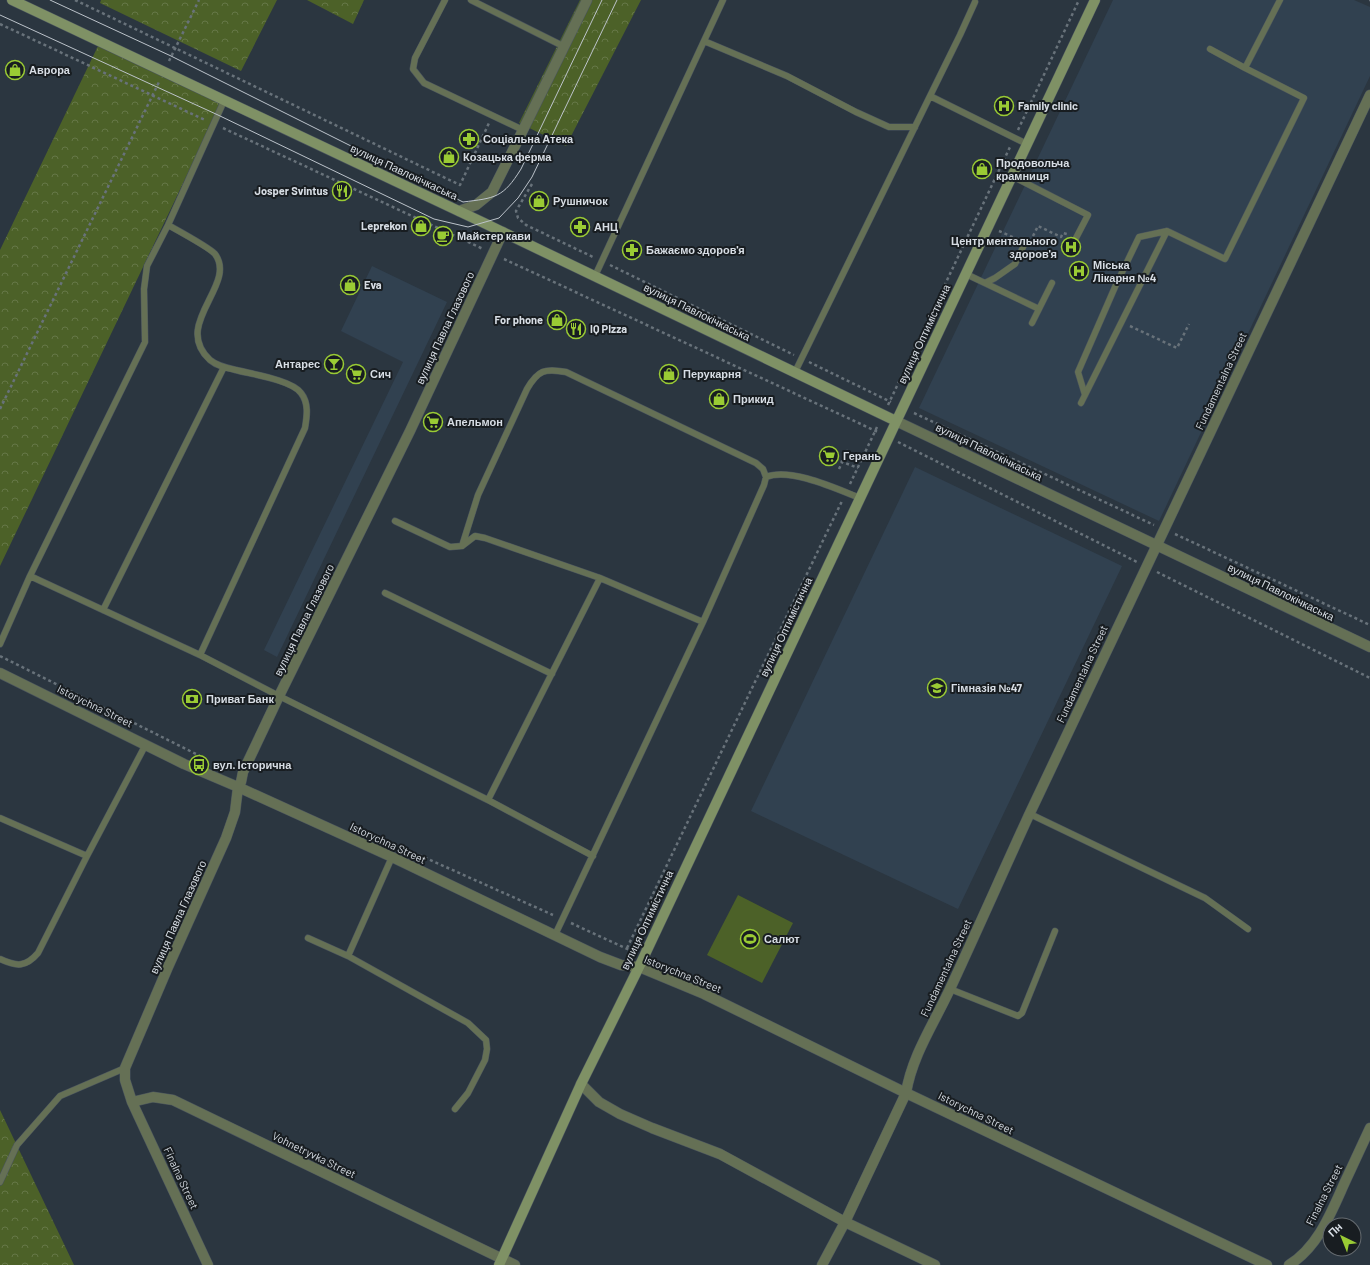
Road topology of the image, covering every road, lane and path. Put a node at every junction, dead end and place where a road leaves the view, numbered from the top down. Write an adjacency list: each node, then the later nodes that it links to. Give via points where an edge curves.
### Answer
1 (12, 0): 18 (street, вулиця Павлокічкаська)
2 (75, 0): 15 (path)
3 (199, 0): 15 (path)
4 (445, 0): 23 (lane, via 415,58 414,70 424,83)
5 (471, 0): 14 (lane)
6 (587, 0): 14 (street)
7 (723, 0): 13 (lane)
8 (1079, 0): 27 (path)
9 (1095, 0): 28 (street, вулиця Оптимістична)
10 (1280, 0): 17 (lane)
11 (975, 2): 21 (lane)
12 (0, 24): 19 (path)
13 (704, 41): 25 (lane, via 786,76 889,127); 39 (lane)
14 (564, 47): 26 (street)
15 (175, 48): 18 (path); 23 (path, via 460,185)
16 (1210, 49): 17 (lane)
17 (1245, 68): 34 (lane, via 1304,98 1225,259)
18 (164, 72): 19 (path); 22 (street, вулиця Павлокічкаська)
19 (152, 95): 24 (path); 56 (path)
20 (1370, 95): 69 (street, Fundamentalna Street)
21 (930, 96): 25 (lane); 27 (lane)
22 (224, 101): 24 (lane); 31 (street, вулиця Павлокічкаська)
23 (493, 116): 26 (lane)
24 (214, 124): 32 (lane); 38 (path)
25 (915, 126): 48 (lane)
26 (523, 130): 31 (street, via 492,192 476,205)
27 (1014, 137): 28 (lane); 53 (path)
28 (1028, 144): 29 (street, вулиця Оптимістична)
29 (1012, 176): 36 (lane, via 1088,215); 40 (street, вулиця Оптимістична)
30 (532, 184): 39 (path, via 516,211 518,218 526,225)
31 (460, 211): 35 (street, вулиця Павлокічкаська)
32 (168, 225): 49 (lane, via 214,253 220,265 220,276 202,314 196,336 200,348 211,361); 73 (lane, via 147,266 144,295 145,342)
33 (997, 230): 37 (path)
34 (1166, 231): 45 (lane); 52 (lane, via 1139,237 1078,372)
35 (503, 232): 38 (street, вулиця Павла Глазового); 41 (street, вулиця Павлокічкаська)
36 (1076, 238): 37 (path, via 1064,233 1061,237 1038,226 1028,245)
37 (1025, 243): 42 (lane, via 1015,264)
38 (493, 254): 51 (path); 86 (street, вулиця Павла Глазового, via 410,431)
39 (602, 261): 41 (lane); 48 (path)
40 (966, 274): 42 (lane); 55 (street, вулиця Оптимістична)
41 (595, 276): 50 (street, вулиця Павлокічкаська)
42 (985, 283): 44 (lane)
43 (1052, 283): 44 (lane)
44 (1038, 309): 46 (lane)
45 (1121, 322): 47 (path, via 1176,348); 52 (lane)
46 (1032, 323)
47 (1189, 324)
48 (802, 358): 50 (lane); 53 (path)
49 (224, 367): 76 (lane); 81 (lane, via 285,382 301,392 308,414 305,428)
50 (795, 372): 57 (street, вулиця Павлокічкаська)
51 (764, 381)
52 (1085, 395): 54 (lane)
53 (890, 401): 55 (path); 57 (path)
54 (1081, 403)
55 (903, 408): 58 (street, вулиця Оптимістична); 69 (path)
56 (0, 409)
57 (883, 415): 58 (street, вулиця Павлокічкаська); 63 (path)
58 (896, 421): 67 (street, вулиця Оптимістична); 70 (street, вулиця Павлокічкаська)
59 (897, 442): 72 (path)
60 (848, 450): 62 (path)
61 (835, 458): 62 (path)
62 (842, 461): 63 (path); 64 (path)
63 (858, 468): 66 (path)
64 (839, 469)
65 (766, 477): 66 (lane, via 799,476); 71 (lane, via 763,469 756,463 566,372 552,369 533,378 527,389 482,485); 77 (lane)
66 (846, 493): 67 (lane); 100 (path)
67 (860, 498): 103 (street, вулиця Оптимістична)
68 (395, 521): 71 (lane, via 450,547)
69 (1163, 529): 70 (street, Fundamentalna Street); 78 (path)
70 (1156, 545): 72 (street, Fundamentalna Street); 80 (street, вулиця Павлокічкаська)
71 (462, 546): 74 (lane, via 475,536 485,538)
72 (1146, 566): 85 (path); 91 (street, Fundamentalna Street)
73 (30, 576): 76 (lane); 79 (lane)
74 (600, 578): 77 (lane); 84 (lane)
75 (385, 593): 84 (lane)
76 (103, 610): 81 (lane)
77 (703, 622): 94 (lane)
78 (1370, 626)
79 (0, 644)
80 (1370, 648)
81 (200, 655): 86 (lane)
82 (0, 656): 88 (path)
83 (0, 673): 87 (street, Istorychna Street)
84 (552, 674): 90 (lane)
85 (1370, 678)
86 (279, 696): 89 (street, вулиця Павла Глазового); 90 (lane)
87 (146, 744): 89 (street, Istorychna Street, via 184,764); 93 (lane)
88 (200, 756)
89 (238, 787): 95 (street, Istorychna Street); 105 (street, вулиця Павла Глазового, via 235,812 226,838)
90 (488, 800): 94 (lane)
91 (1030, 814): 96 (lane, via 1205,898); 104 (street, Fundamentalna Street)
92 (0, 818): 93 (lane)
93 (87, 856): 102 (lane, via 38,953 31,961 20,965)
94 (593, 856): 98 (lane)
95 (392, 857): 98 (street, Istorychna Street); 101 (lane)
96 (1248, 928)
97 (1055, 931): 104 (lane, via 1022,1013 1018,1016)
98 (555, 935): 103 (street, Istorychna Street, via 610,961 627,967)
99 (308, 938): 101 (lane)
100 (627, 948)
101 (348, 956): 109 (lane, via 468,1023 486,1040 485,1060 468,1093)
102 (0, 959)
103 (639, 967): 106 (street, вулиця Оптимістична); 107 (street, Istorychna Street, via 704,994)
104 (950, 989): 107 (street, Fundamentalna Street, via 914,1060)
105 (125, 1068): 108 (street, via 125,1080); 111 (lane, via 60,1096 17,1146)
106 (581, 1084): 112 (street, via 598,1102 620,1114 720,1154); 113 (street, вулиця Оптимістична)
107 (906, 1093): 112 (street, Fundamentalna Street); 118 (street, Istorychna Street)
108 (132, 1102): 113 (street, Vohnetryvka Street, via 153,1097 173,1100); 114 (street, Finalna Street)
109 (455, 1109)
110 (1370, 1128): 119 (street, Finalna Street, via 1326,1223 1313,1243)
111 (0, 1182)
112 (845, 1222): 116 (street, Fundamentalna Street); 117 (street)
113 (501, 1262): 115 (street, Vohnetryvka Street)
114 (208, 1265)
115 (515, 1265)
116 (822, 1265)
117 (935, 1265)
118 (1267, 1265)
119 (1289, 1265)

